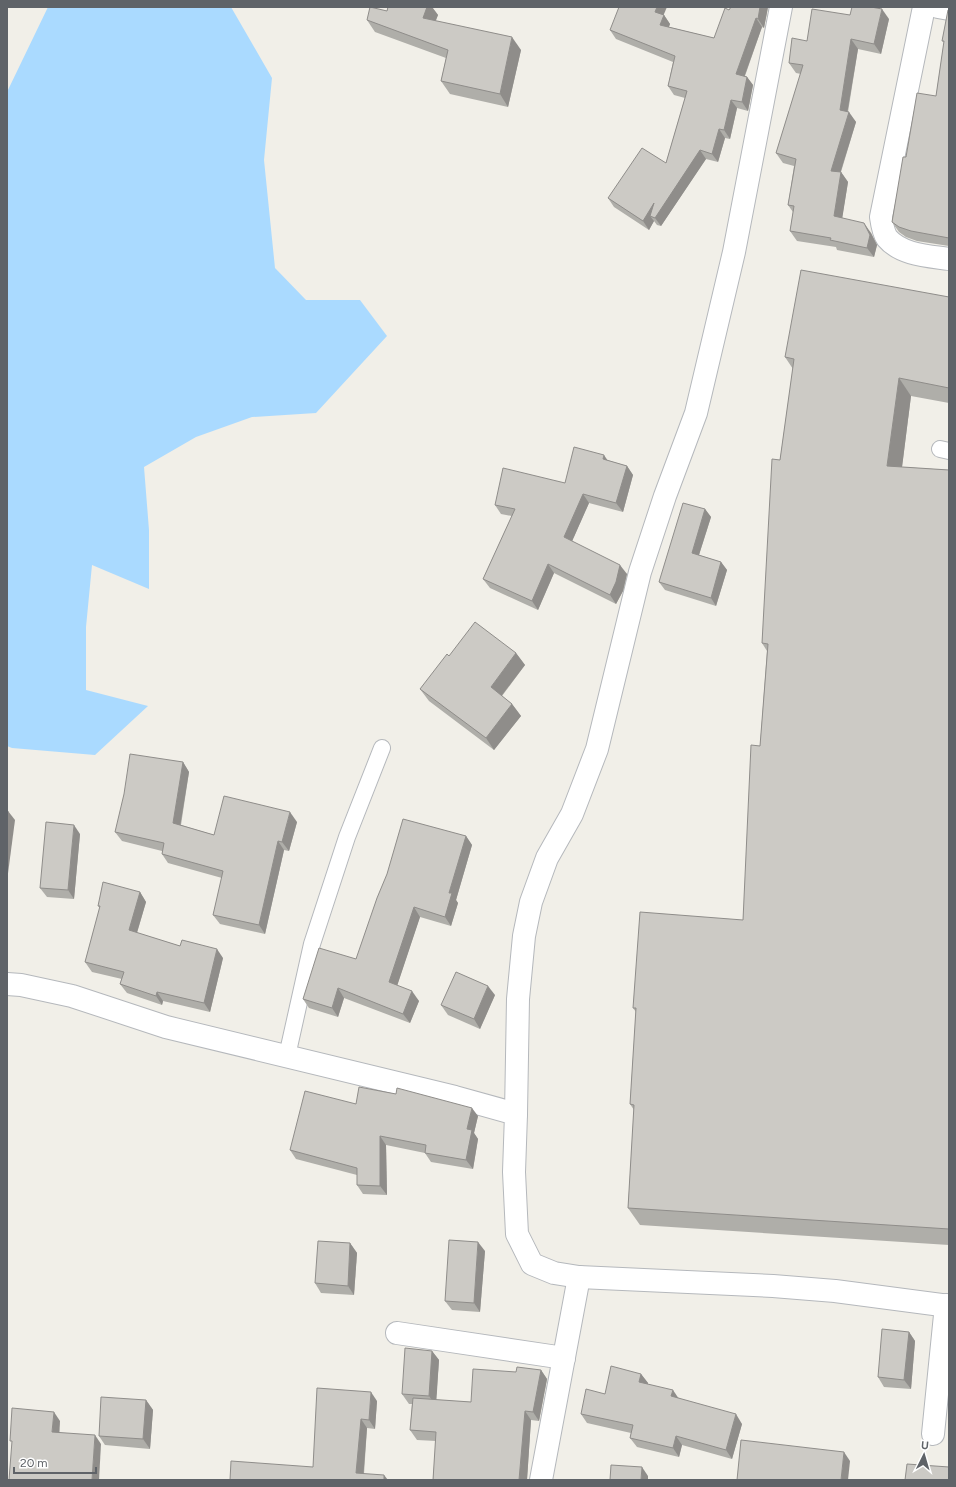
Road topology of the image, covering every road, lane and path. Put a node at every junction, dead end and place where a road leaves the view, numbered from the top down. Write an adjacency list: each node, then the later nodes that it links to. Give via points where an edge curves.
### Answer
1 (781, 7): 9 (street, via 734,252 696,413 640,572 597,749 572,814 547,858 531,902 524,936 518,999)
2 (924, 7): 5 (street, via 881,217 882,228 887,238 896,246 911,252)
3 (938, 7): 4 (street)
4 (949, 9)
5 (949, 259)
6 (382, 748): 8 (lane, via 346,837 312,944)
7 (7, 984): 8 (street, via 72,996 166,1027)
8 (287, 1056): 9 (street)
9 (516, 1114): 10 (street, via 514,1172 517,1234 532,1264 554,1273)
10 (579, 1277): 11 (street, via 774,1286); 13 (street)
11 (947, 1305): 14 (street)
12 (396, 1333): 13 (street)
13 (564, 1358): 15 (street)
14 (932, 1434)
15 (541, 1480)

